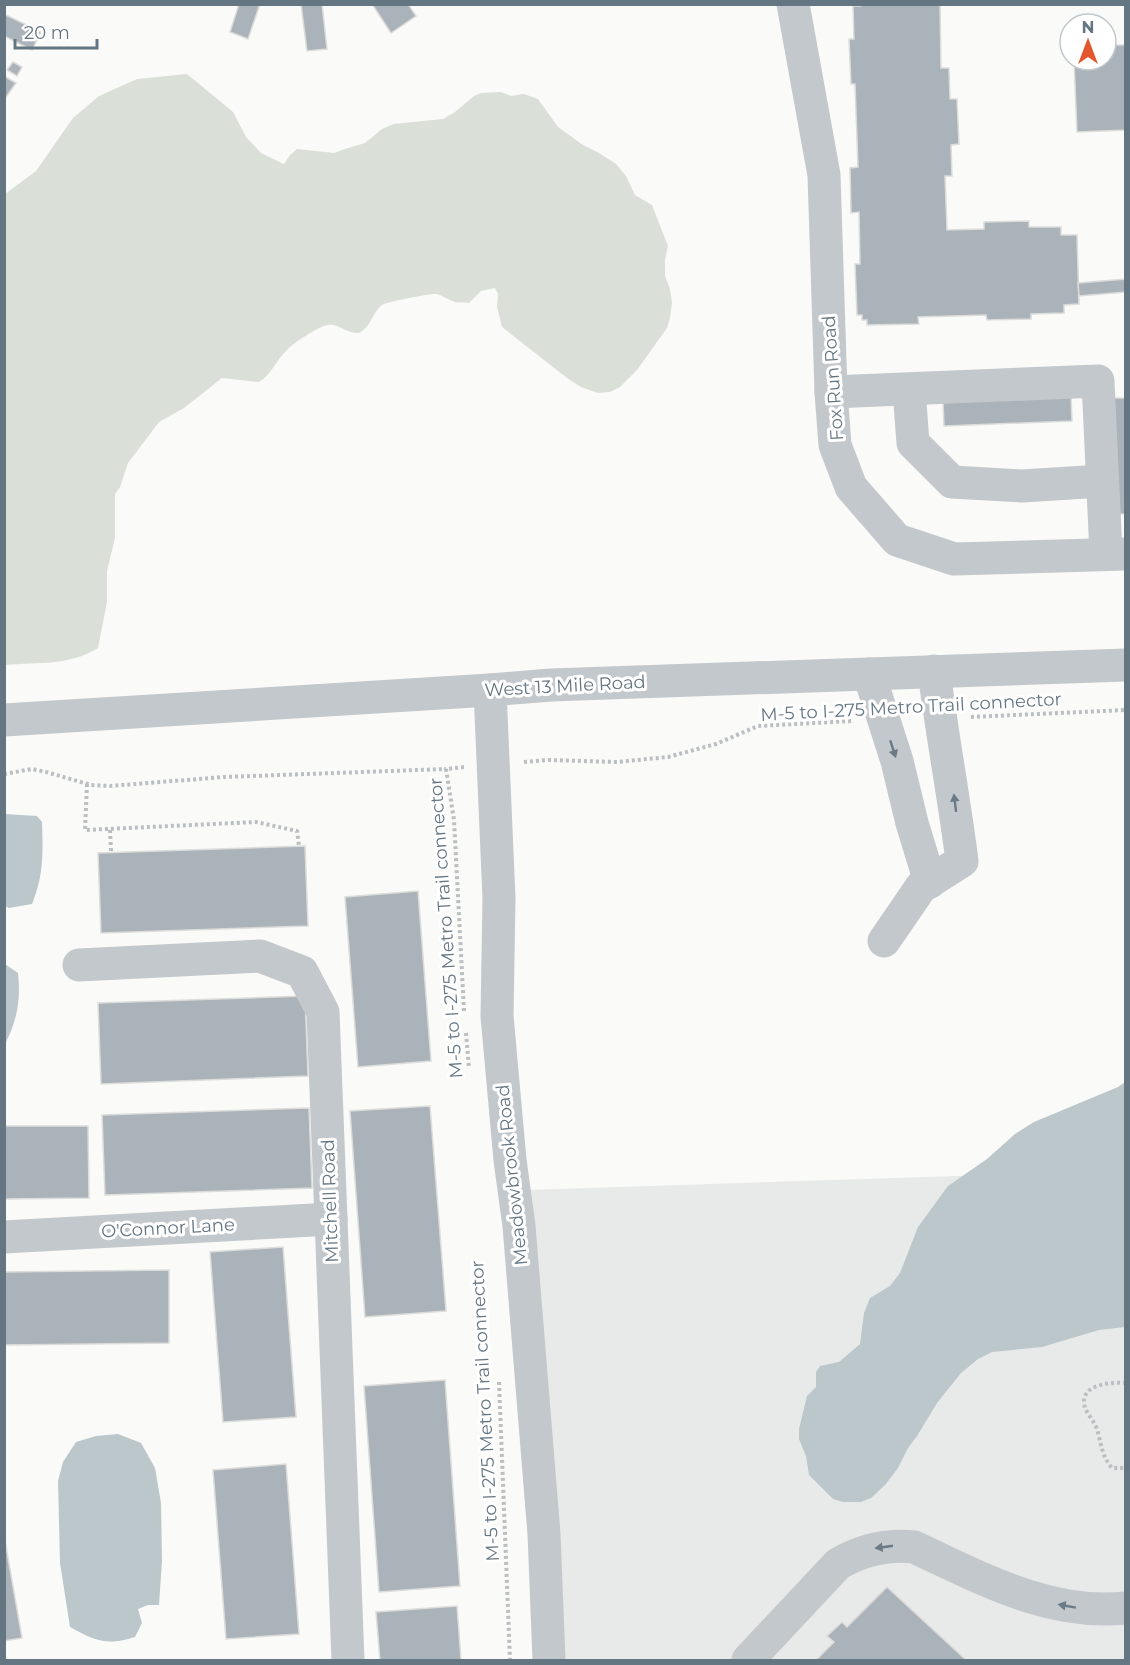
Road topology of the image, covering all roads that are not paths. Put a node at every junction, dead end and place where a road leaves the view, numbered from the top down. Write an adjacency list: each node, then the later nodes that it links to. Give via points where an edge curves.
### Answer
1 (794, 4): 3 (street, Fox Run Road, via 824,174)
2 (909, 390): 3 (street); 4 (street, via 913,443 952,482 1022,486); 4 (street, via 1098,381)
3 (831, 392): 5 (street, Fox Run Road, via 835,446 851,487 897,540 954,559)
4 (1102, 481): 5 (street)
5 (1116, 554)
6 (1125, 665): 7 (street, West 13 Mile Road)
7 (934, 671): 8 (street, West 13 Mile Road); 11 (street, one-way to 7, via 962,861)
8 (869, 674): 9 (street, West 13 Mile Road, via 551,684); 11 (street, one-way to 11)
9 (490, 690): 10 (street, West 13 Mile Road); 18 (street, Meadowbrook Road, via 499,898 497,1016 544,1534)
10 (4, 720)
11 (930, 882): 12 (street, via 921,887)
12 (884, 941)
13 (79, 965): 14 (street, Mitchell Road, via 260,956 302,972 323,1012)
14 (331, 1219): 15 (street, O'Connor Lane); 17 (street, Mitchell Road)
15 (4, 1237)
16 (1125, 1608): 19 (street, one-way to 19, via 1086,1609 1033,1598 914,1547 876,1548 854,1554 838,1564)
17 (348, 1660)
18 (549, 1660)
19 (748, 1660)

